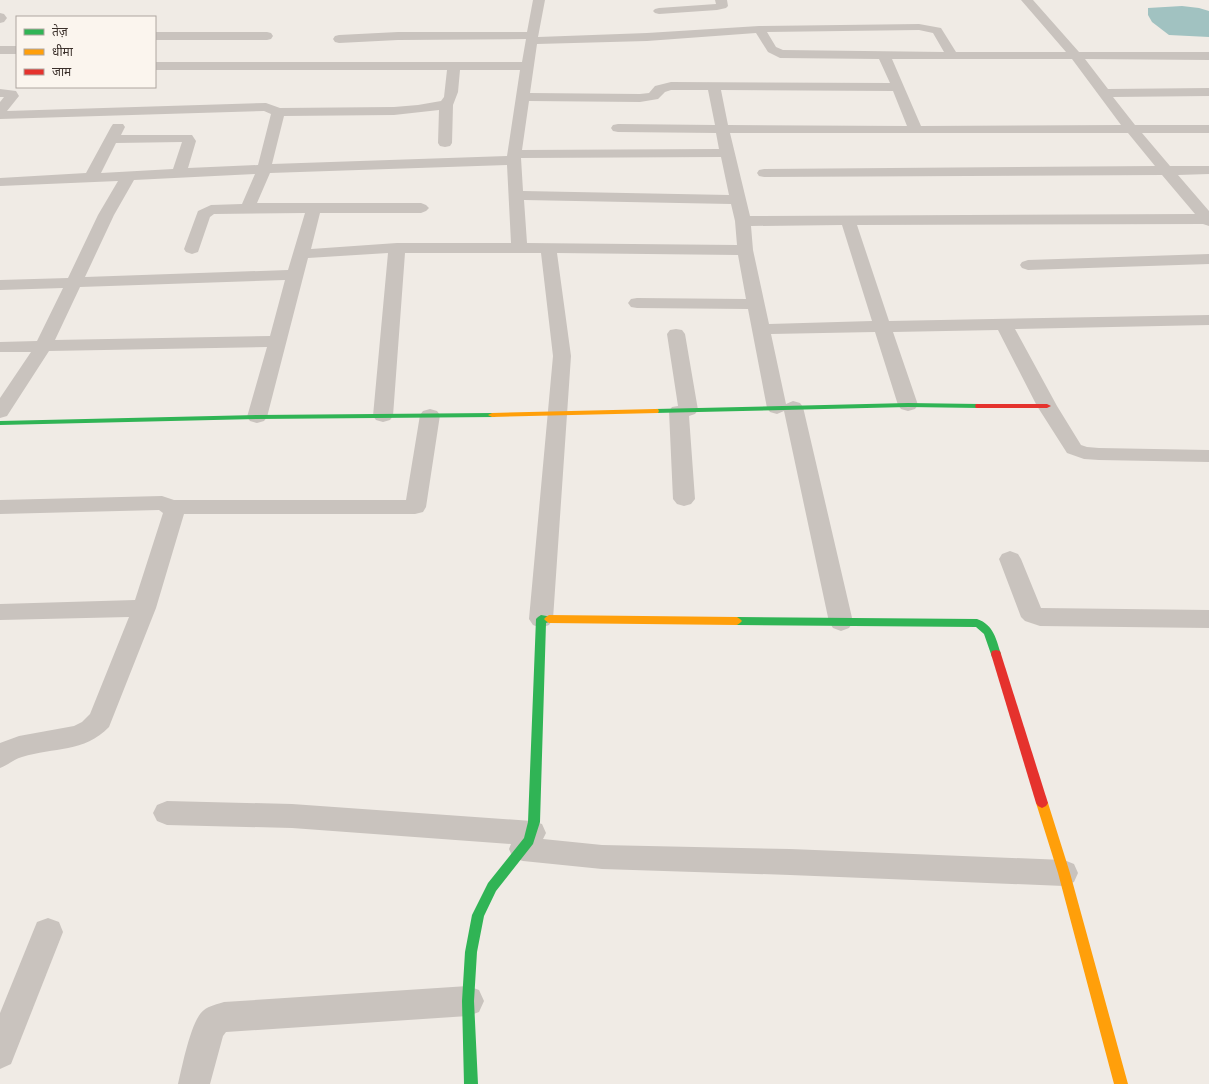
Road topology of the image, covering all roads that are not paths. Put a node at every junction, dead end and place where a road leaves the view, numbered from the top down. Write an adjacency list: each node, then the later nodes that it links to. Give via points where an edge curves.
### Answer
1 (539, 0): 10 (street)
2 (721, 0): 4 (street, via 722,6 717,7)
3 (1027, 0): 16 (street)
4 (659, 11)
5 (0, 16): 6 (street)
6 (0, 20)
7 (759, 29): 10 (street, via 647,37); 14 (street, via 772,50 780,54); 15 (street, via 931,28 939,32)
8 (156, 36): 9 (street)
9 (267, 36)
10 (533, 38): 11 (street, via 404,36); 20 (street)
11 (338, 40)
12 (0, 50): 13 (street)
13 (16, 50)
14 (884, 55): 15 (street); 22 (street)
15 (952, 55): 16 (street)
16 (1075, 55): 17 (street); 25 (street)
17 (1209, 56)
18 (156, 66): 19 (street)
19 (454, 66): 20 (street); 27 (street, via 452,90)
20 (527, 66): 26 (street)
21 (714, 86): 22 (street); 26 (street, via 664,87 653,96 640,98); 33 (street)
22 (898, 86): 35 (street)
23 (1209, 92): 25 (street)
24 (0, 93): 29 (street, via 12,96)
25 (1103, 93): 36 (street)
26 (523, 97): 40 (street)
27 (446, 104): 30 (street, via 430,109); 38 (street)
28 (127, 110): 30 (street, via 266,107); 31 (street); 37 (street)
29 (0, 112)
30 (278, 112): 41 (street)
31 (0, 115)
32 (618, 128): 33 (street)
33 (722, 128): 35 (street); 39 (street)
34 (1209, 129): 36 (street)
35 (916, 130): 36 (street)
36 (1132, 130): 42 (street)
37 (112, 139): 44 (street, via 187,138 189,141); 47 (street)
38 (445, 143)
39 (727, 153): 40 (street); 50 (street)
40 (514, 157): 41 (street); 49 (street)
41 (264, 169): 44 (street); 51 (street)
42 (1167, 170): 43 (street); 45 (street); 54 (street)
43 (1209, 170)
44 (179, 173): 46 (street)
45 (764, 173)
46 (129, 175): 47 (street); 66 (street, via 106,215)
47 (91, 177): 48 (street)
48 (0, 182)
49 (516, 195): 50 (street); 58 (street)
50 (738, 200): 55 (street)
51 (248, 208): 52 (street); 60 (street, via 203,214)
52 (314, 208): 53 (street); 62 (street)
53 (421, 208)
54 (1208, 220): 56 (street)
55 (743, 221): 56 (street); 61 (street)
56 (848, 221): 72 (street)
57 (397, 248): 58 (street); 62 (street); 85 (street)
58 (519, 248): 59 (street)
59 (548, 248): 61 (street); 83 (street, via 562,356)
60 (192, 249)
61 (745, 250): 69 (street)
62 (302, 254): 65 (street)
63 (1209, 259): 64 (street)
64 (1028, 265)
65 (294, 275): 66 (street); 75 (street)
66 (74, 282): 67 (street); 77 (street)
67 (0, 285)
68 (637, 303): 69 (street)
69 (756, 304): 73 (street)
70 (1209, 320): 71 (street, via 1084,324)
71 (1003, 323): 72 (street); 79 (street)
72 (883, 326): 73 (street); 78 (street)
73 (762, 329): 80 (street)
74 (676, 334): 81 (street)
75 (278, 341): 77 (street); 86 (street)
76 (0, 347): 77 (street)
77 (42, 347): 82 (street)
78 (908, 405): 79 (street); 80 (street)
79 (1047, 406): 88 (street, via 1074,449 1084,453)
80 (785, 408): 81 (street); 97 (street)
81 (683, 410): 83 (street); 89 (street)
82 (0, 412)
83 (557, 414): 84 (street); 95 (street)
84 (430, 415): 85 (street); 91 (street, via 415,507)
85 (383, 416): 86 (street)
86 (257, 417): 87 (street)
87 (0, 423)
88 (1209, 456)
89 (684, 499)
90 (0, 507): 91 (street, via 162,503)
91 (171, 507): 93 (street, via 174,513)
92 (1010, 559): 96 (street, via 1029,611 1033,615)
93 (144, 608): 94 (street); 98 (street, via 100,720 91,730 77,736 19,747)
94 (0, 612)
95 (541, 619): 97 (street); 100 (street, via 534,822)
96 (1209, 619)
97 (841, 622): 101 (street, via 984,625)
98 (0, 757)
99 (167, 812): 100 (street, via 292,816)
100 (527, 841): 101 (street, via 602,857); 103 (street, via 492,887 478,915 471,952)
101 (1064, 873): 107 (street)
102 (48, 932): 104 (street)
103 (468, 1001): 105 (street, via 224,1017 215,1021 209,1028); 106 (street)
104 (0, 1053)
105 (194, 1084)
106 (471, 1084)
107 (1121, 1084)

